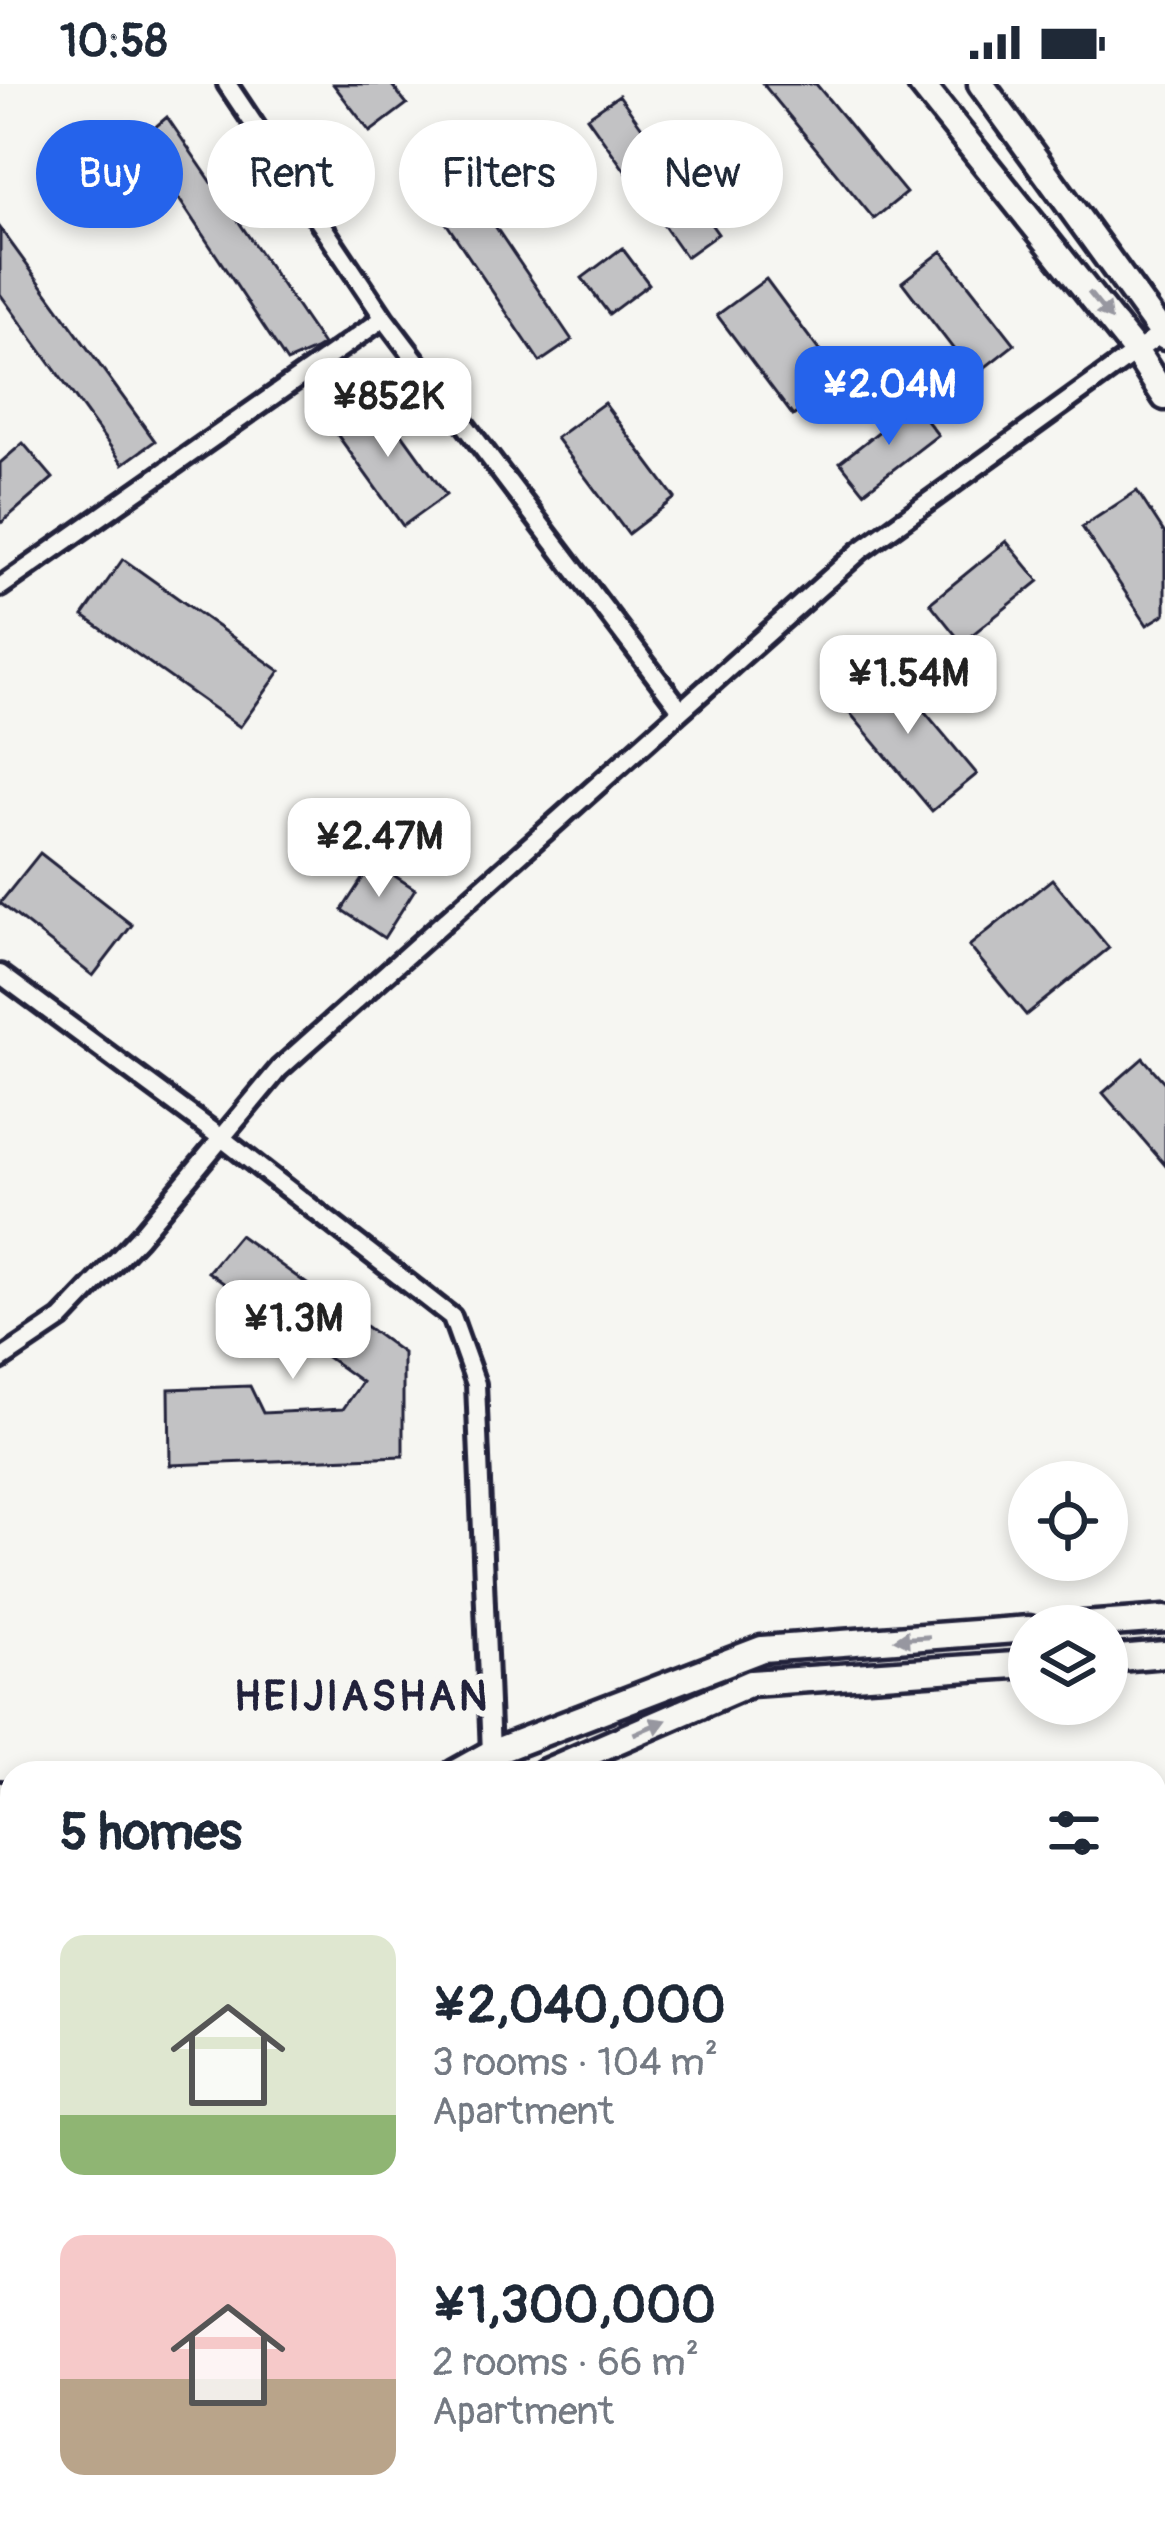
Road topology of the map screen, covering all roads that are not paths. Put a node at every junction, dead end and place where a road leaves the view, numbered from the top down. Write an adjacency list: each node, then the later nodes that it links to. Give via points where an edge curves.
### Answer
1 (226, 84): 6 (street)
2 (921, 84): 5 (street)
3 (981, 84): 4 (street)
4 (1073, 210): 5 (street, via 1074,228 1058,238); 7 (street)
5 (1039, 230): 8 (street, one-way to 8)
6 (384, 318): 10 (street); 11 (street)
7 (1164, 335): 8 (street)
8 (1136, 352): 9 (street); 11 (street, via 860,550)
9 (1165, 397)
10 (0, 587)
11 (681, 710): 13 (street, via 279,1069)
12 (0, 974): 13 (street)
13 (223, 1139): 14 (street, via 61,1319); 21 (street, via 452,1317 476,1384)
14 (0, 1360)
15 (1165, 1619): 16 (street)
16 (1128, 1622)
17 (1008, 1631): 21 (street, one-way to 21, via 762,1649)
18 (1165, 1654): 19 (street)
19 (1128, 1657)
20 (1008, 1665): 23 (street, one-way to 20, via 751,1683)
21 (491, 1753): 22 (street)
22 (477, 1761)
23 (571, 1761)

